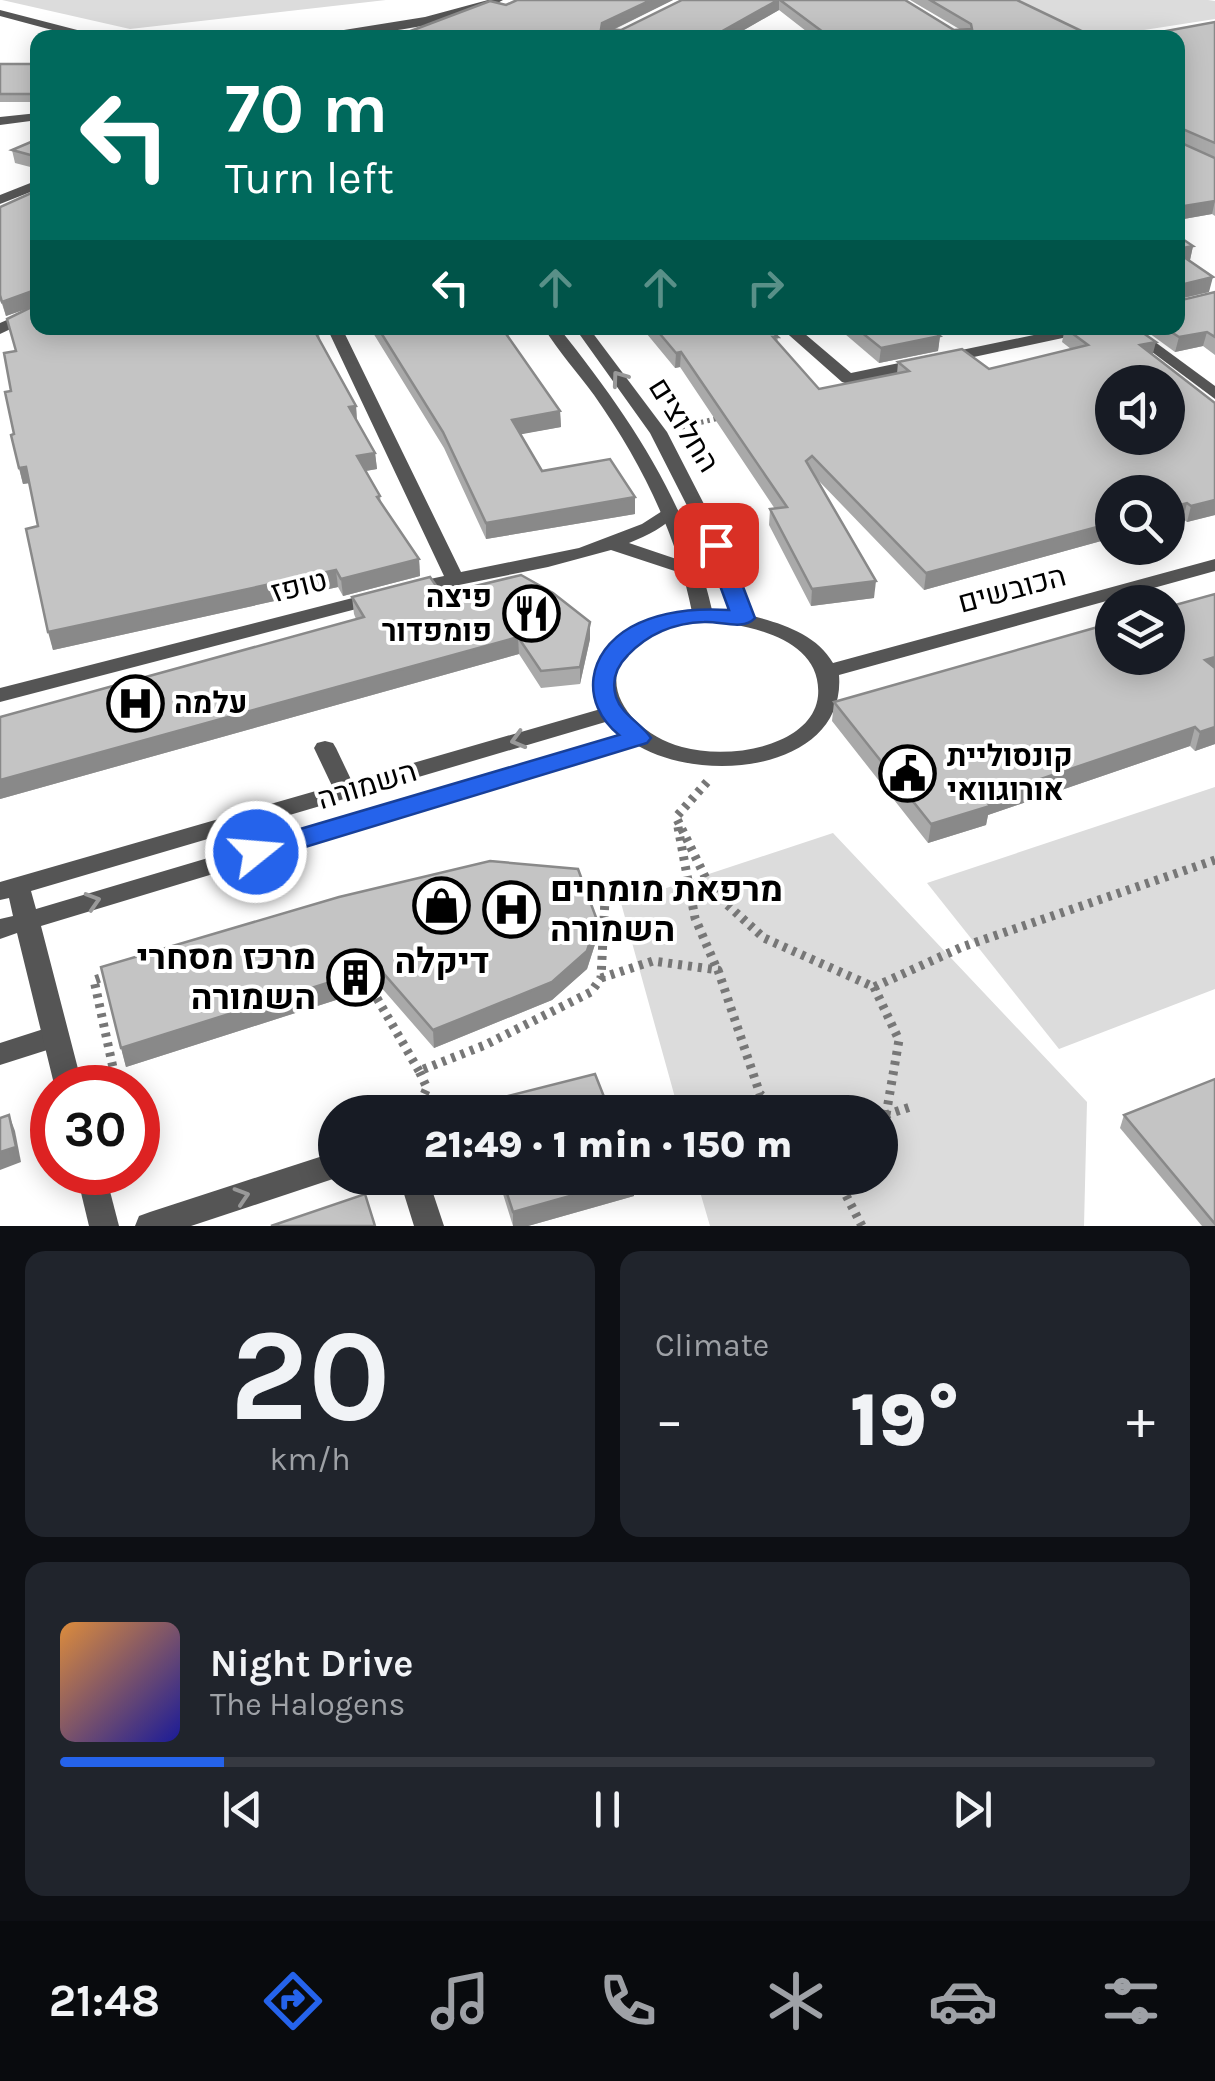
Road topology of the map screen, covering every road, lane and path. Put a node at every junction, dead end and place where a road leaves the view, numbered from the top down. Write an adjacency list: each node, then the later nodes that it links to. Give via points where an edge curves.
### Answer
1 (498, 0): 3 (street)
2 (0, 13): 4 (street)
3 (374, 29): 5 (street); 6 (street)
4 (66, 30)
5 (366, 30)
6 (371, 30)
7 (30, 117): 8 (street)
8 (0, 121)
9 (30, 187): 10 (street)
10 (0, 200)
11 (30, 314): 12 (street)
12 (0, 330)
13 (337, 335): 26 (street)
14 (555, 335): 22 (street, החלוצים, via 617,418)
15 (587, 335): 21 (street, החלוצים, one-way to 15)
16 (797, 335): 17 (street, via 848,379)
17 (1053, 335)
18 (1136, 335): 19 (street)
19 (1215, 394)
20 (735, 415): 21 (path)
21 (658, 432): 28 (street, החלוצים, via 716,545)
22 (670, 512): 23 (street, טופז, via 657,526); 25 (street, החלוצים)
23 (615, 545): 25 (street); 26 (street, טופז)
24 (1215, 565): 29 (street, הכובשים)
25 (692, 571): 27 (street, החלוצים)
26 (454, 578): 30 (street, טופז)
27 (702, 615): 28 (street); 31 (street, via 657,624 618,647 602,681)
28 (744, 618): 29 (street, via 799,641)
29 (826, 672): 34 (street, via 831,692 812,731 760,756)
30 (0, 695)
31 (612, 713): 32 (street); 35 (street, השמורה, one-way to 35)
32 (638, 738): 34 (street, via 682,755); 40 (street, השמורה, one-way to 32)
33 (325, 748): 35 (street)
34 (726, 760): 36 (path)
35 (345, 790): 39 (street, השמורה)
36 (676, 817): 43 (path, via 695,918); 46 (path, via 712,891 764,938)
37 (1215, 860): 46 (path, via 962,947)
38 (570, 886): 45 (path, via 605,899)
39 (9, 888): 40 (street)
40 (27, 921): 41 (street, השמורה); 47 (street)
41 (0, 929)
42 (128, 969): 50 (path, via 94,980)
43 (718, 970): 45 (path, via 653,961); 53 (path)
44 (364, 974): 51 (path)
45 (600, 978): 51 (path, via 591,992 556,1012)
46 (874, 987): 54 (path, via 899,1040)
47 (56, 1036): 48 (street); 49 (street)
48 (0, 1054)
49 (63, 1065)
50 (112, 1065)
51 (419, 1071): 52 (path)
52 (424, 1095)
53 (761, 1095)
54 (887, 1095)
55 (910, 1108): 56 (path)
56 (898, 1112)
57 (318, 1171): 62 (street, one-way to 57)
58 (96, 1195): 61 (street)
59 (419, 1195): 63 (street)
60 (846, 1195): 64 (path)
61 (104, 1226)
62 (150, 1226)
63 (429, 1226)
64 (862, 1226)

